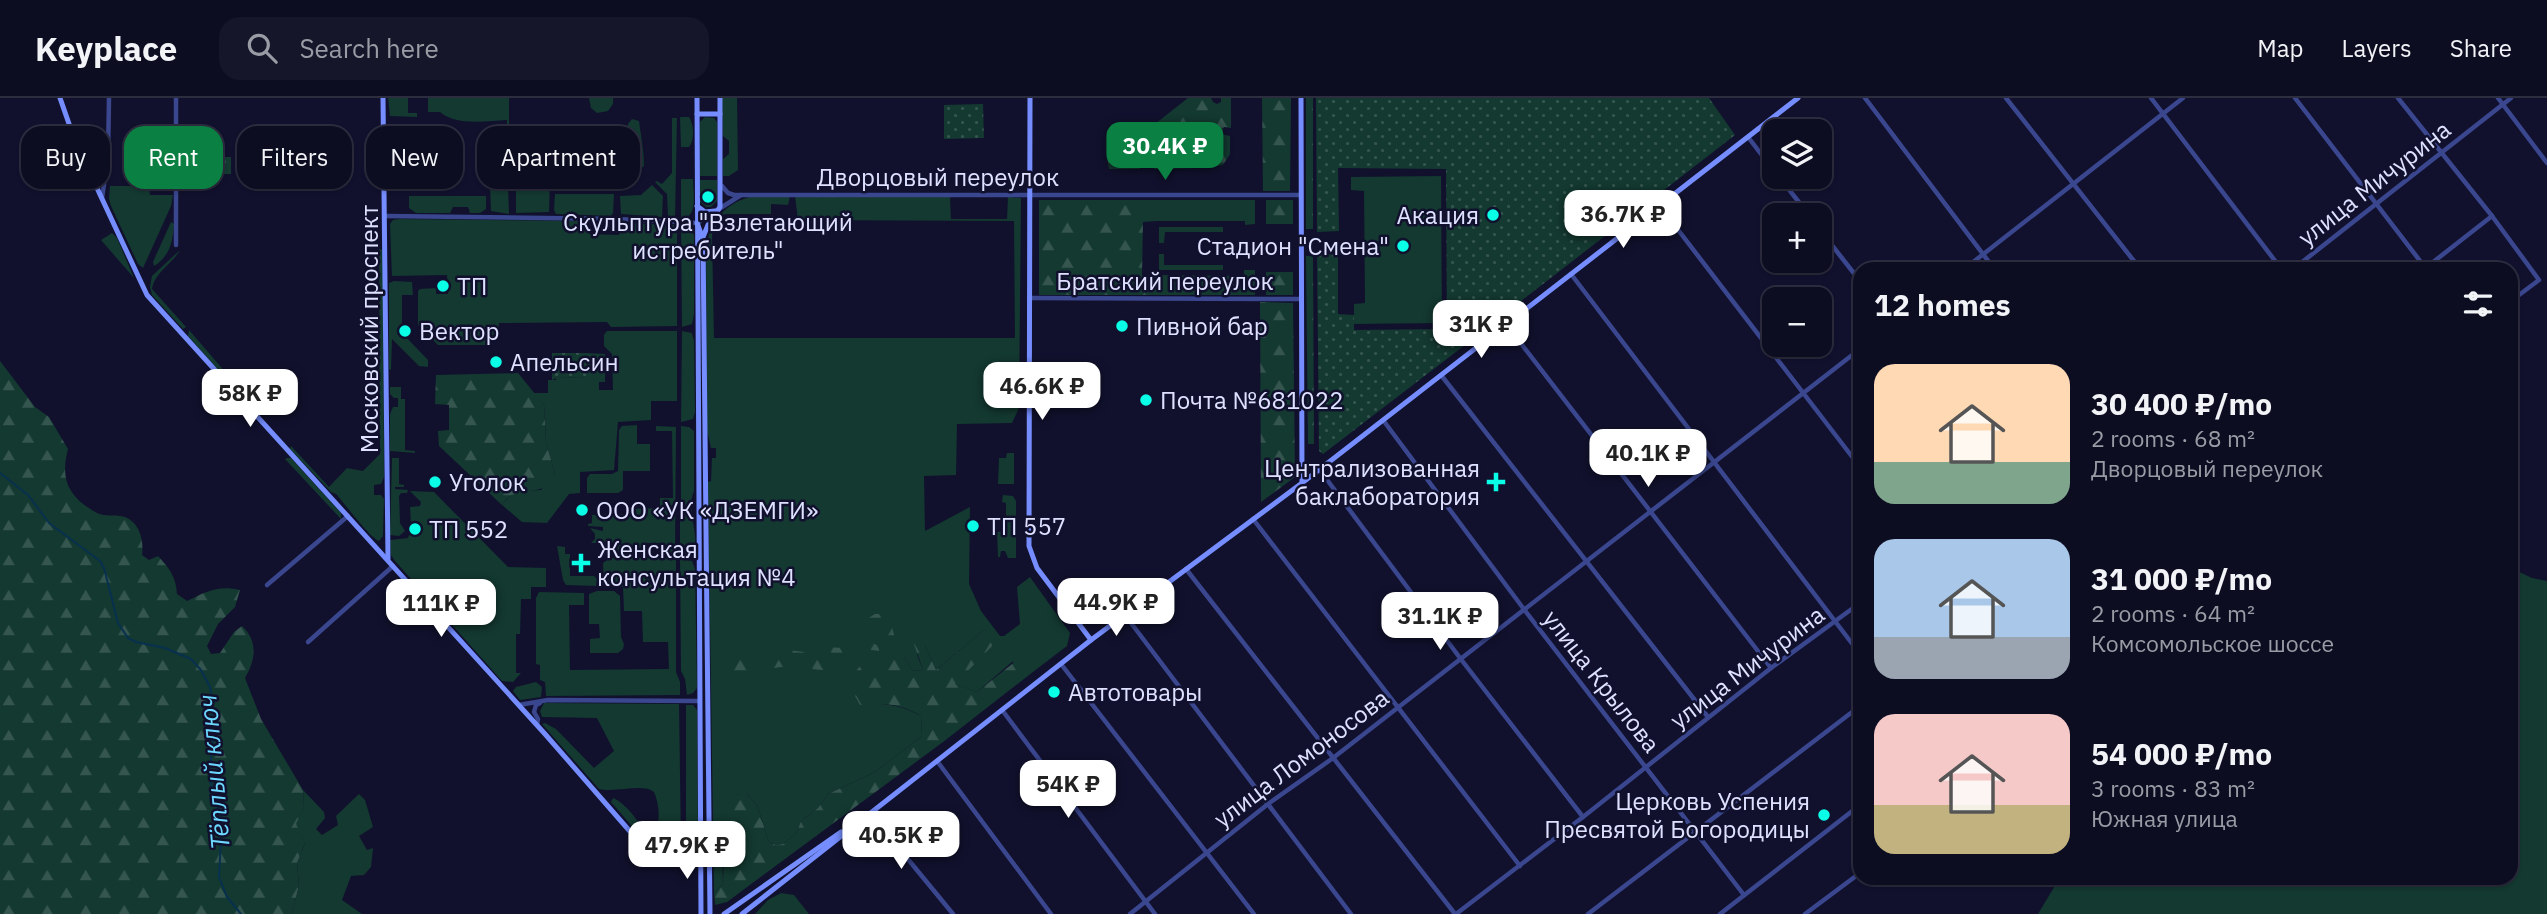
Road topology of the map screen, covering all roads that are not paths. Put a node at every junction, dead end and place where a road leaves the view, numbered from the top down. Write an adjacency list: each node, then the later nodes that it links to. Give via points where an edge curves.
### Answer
1 (60, 98): 32 (main road)
2 (109, 98): 32 (street)
3 (176, 98): 42 (street)
4 (383, 98): 38 (main road, Московский проспект)
5 (697, 98): 19 (main road)
6 (720, 98): 20 (main road)
7 (1030, 98): 30 (main road)
8 (1301, 98): 31 (main road)
9 (1798, 98): 22 (main road)
10 (1865, 98): 44 (street)
11 (2006, 98): 27 (street)
12 (2151, 98): 21 (street)
13 (2183, 98): 21 (street)
14 (2295, 98): 34 (street)
15 (2398, 98): 23 (street)
16 (2498, 98): 18 (street)
17 (2511, 98): 18 (street, улица Мичурина)
18 (2503, 104): 23 (street, улица Мичурина); 25 (street)
19 (697, 114): 20 (main road); 36 (main road)
20 (720, 114): 26 (main road)
21 (2163, 114): 27 (street); 48 (street)
22 (1748, 137): 24 (street); 35 (main road)
23 (2442, 153): 34 (street, улица Мичурина); 39 (street)
24 (1762, 155)
25 (2547, 163)
26 (720, 183): 29 (street, Дворцовый переулок, via 728,193); 37 (main road)
27 (2073, 184): 44 (street); 47 (street)
28 (1788, 189): 33 (street)
29 (743, 194): 30 (street, Дворцовый переулок); 37 (street, Дворцовый переулок)
30 (1029, 194): 31 (street, Дворцовый переулок); 55 (main road)
31 (1301, 195): 56 (main road)
32 (102, 199): 68 (main road, via 147,295)
33 (1800, 203)
34 (2377, 204): 49 (street, улица Мичурина); 50 (street)
35 (1659, 205): 53 (main road); 61 (street)
36 (697, 206): 37 (main road, via 705,212); 40 (main road)
37 (718, 209): 40 (street, Дворцовый переулок); 41 (main road)
38 (386, 216): 40 (street); 70 (main road, Московский проспект)
39 (2492, 216): 51 (street); 54 (street, via 2539,279)
40 (697, 223): 41 (main road); 58 (main road)
41 (703, 239): 58 (main road)
42 (176, 245)
43 (1832, 245): 52 (street)
44 (1983, 255): 45 (street); 46 (street)
45 (1974, 262)
46 (1988, 262)
47 (2135, 262)
48 (2276, 262)
49 (2302, 262)
50 (2420, 262)
51 (2434, 262)
52 (1853, 272)
53 (1571, 274): 57 (main road); 64 (street)
54 (2518, 296)
55 (1029, 298): 56 (street, Братский переулок); 82 (main road, via 1029,545 1037,568)
56 (1301, 299): 66 (main road)
57 (1506, 324): 60 (main road); 67 (street)
58 (700, 329): 72 (main road)
59 (1853, 354): 61 (street, улица Ломоносова)
60 (1441, 375): 62 (main road); 74 (street)
61 (1802, 393): 63 (street); 64 (street, улица Ломоносова)
62 (1383, 420): 65 (main road); 78 (street, улица Крылова)
63 (1853, 458)
64 (1715, 463): 67 (street, улица Ломоносова); 81 (street)
65 (1319, 470): 66 (main road); 85 (street)
66 (1302, 483): 69 (main road)
67 (1651, 513): 74 (street, улица Ломоносова); 87 (street)
68 (348, 516): 71 (main road); 77 (street)
69 (1253, 519): 76 (main road); 92 (street)
70 (387, 539): 71 (main road); 73 (main road, Московский проспект)
71 (374, 545): 73 (main road)
72 (702, 556): 89 (main road); 90 (main road)
73 (388, 559): 75 (main road)
74 (1585, 560): 78 (street, улица Ломоносова); 95 (street)
75 (393, 566): 83 (street); 91 (main road)
76 (1186, 569): 80 (main road); 97 (street)
77 (267, 585)
78 (1523, 608): 85 (street, улица Ломоносова); 99 (street, улица Крылова)
79 (1853, 608): 81 (street, улица Мичурина)
80 (1125, 615): 82 (main road); 100 (street)
81 (1836, 621): 84 (street); 87 (street, улица Мичурина)
82 (1091, 640): 86 (main road)
83 (308, 642)
84 (1853, 644)
85 (1460, 658): 92 (street, улица Ломоносова); 103 (street)
86 (1061, 664): 93 (main road); 107 (street)
87 (1771, 668): 95 (street, улица Мичурина)
88 (548, 700): 89 (street); 91 (street); 96 (street, via 536,705)
89 (699, 701): 90 (main road); 105 (main road)
90 (707, 701): 106 (main road)
91 (517, 705): 96 (main road)
92 (1396, 708): 97 (street, улица Ломоносова); 109 (street)
93 (1002, 710): 98 (main road); 113 (street)
94 (1853, 711): 104 (street)
95 (1708, 717): 99 (street, улица Мичурина)
96 (537, 726): 105 (main road, via 634,836 654,845)
97 (1333, 758): 100 (street, улица Ломоносова); 124 (street)
98 (937, 761): 102 (main road); 119 (street)
99 (1646, 767): 103 (street, улица Мичурина); 104 (street, улица Крылова)
100 (1268, 804): 107 (street, улица Ломоносова); 123 (street)
101 (1853, 810): 112 (street)
102 (869, 812): 108 (main road); 110 (main road); 118 (street)
103 (1583, 817): 109 (street, улица Мичурина)
104 (1696, 831): 112 (street, улица Крылова); 125 (street)
105 (700, 848): 106 (main road); 114 (main road)
106 (708, 848): 115 (main road)
107 (1207, 852): 113 (street, улица Ломоносова); 122 (street)
108 (790, 865): 110 (main road); 116 (main road)
109 (1520, 866): 124 (street, улица Мичурина)
110 (796, 872): 117 (main road)
111 (1853, 878): 127 (street)
112 (1744, 895): 126 (street)
113 (1146, 902): 120 (street, улица Ломоносова); 121 (street)
114 (701, 914)
115 (710, 914)
116 (724, 914)
117 (742, 914)
118 (953, 914)
119 (1051, 914)
120 (1130, 914)
121 (1155, 914)
122 (1254, 914)
123 (1351, 914)
124 (1455, 914)
125 (1588, 914)
126 (1720, 914)
127 (1805, 914)

